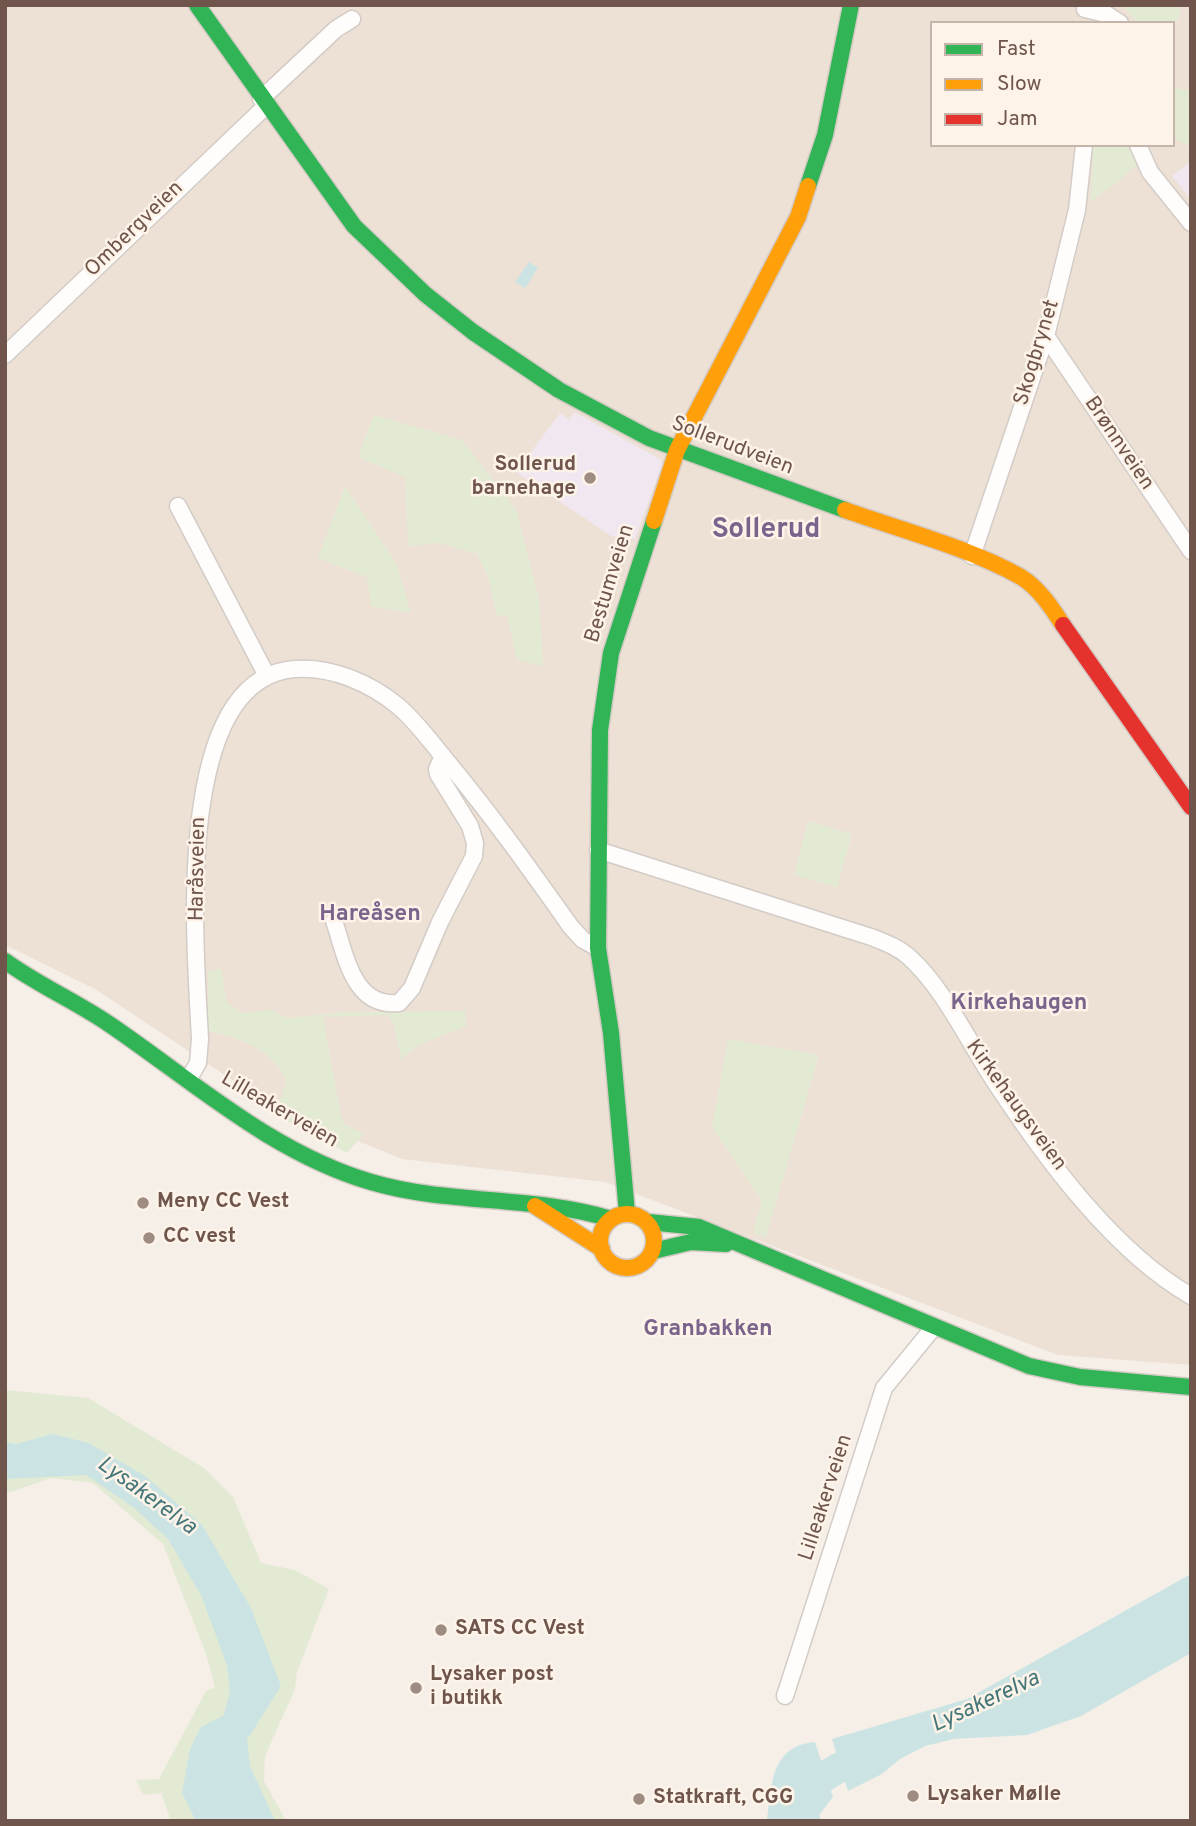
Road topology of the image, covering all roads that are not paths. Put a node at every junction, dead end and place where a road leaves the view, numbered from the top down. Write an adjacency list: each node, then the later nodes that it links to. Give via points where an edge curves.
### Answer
1 (197, 5): 6 (street, Sollerudveien)
2 (851, 5): 12 (street, Bestumveien, via 825,135 798,216)
3 (1085, 12): 5 (street, via 1106,14)
4 (352, 19): 6 (street, via 336,29)
5 (1117, 21)
6 (264, 103): 11 (street, Ombergveien); 12 (street, Sollerudveien, via 354,226 440,307 559,390)
7 (1084, 147): 10 (street, Skogbrynet, via 1077,210)
8 (1139, 147): 9 (street, via 1150,172)
9 (1191, 223)
10 (1046, 336): 14 (street, Brønnveien); 15 (street, Skogbrynet)
11 (5, 355)
12 (677, 450): 15 (street, Sollerudveien); 19 (street, Bestumveien, via 611,653 600,730)
13 (178, 506): 16 (street)
14 (1191, 551)
15 (972, 556): 18 (street, Sollerudveien, via 1022,578 1047,601)
16 (267, 676): 17 (street, Haråsveien, via 308,668 360,683 411,718); 25 (street, Haråsveien, via 241,697 223,724 204,786 197,870 200,1039 198,1063)
17 (443, 757): 20 (street, via 437,769 470,826 474,856 412,988 399,1003 377,1002 360,989); 21 (street, Haråsveien, via 571,927)
18 (1191, 807)
19 (598, 850): 21 (street, Bestumveien); 32 (street, Kirkehaugsveien, via 900,950 925,975 999,1089 1078,1193 1126,1247)
20 (334, 922)
21 (598, 948): 27 (street, Bestumveien, via 628,1199)
22 (5, 961): 24 (street, Lilleakerveien)
23 (5, 978): 24 (street, Lilleakerveien)
24 (31, 981): 25 (street, Lilleakerveien, via 105,1021)
25 (188, 1080): 26 (street, Lilleakerveien, via 275,1138 370,1182 440,1197)
26 (534, 1205): 27 (street, Lilleakerveien); 30 (street, Lilleakerveien)
27 (619, 1216): 28 (street); 30 (street, via 601,1236)
28 (648, 1222): 29 (street, via 699,1227); 31 (street, via 654,1236)
29 (735, 1244): 31 (street, via 691,1242); 33 (street)
30 (602, 1249): 31 (street, via 609,1261 627,1268 645,1261)
31 (653, 1251)
32 (1191, 1296)
33 (934, 1327): 34 (street, via 1029,1366 1062,1374); 35 (street, Lilleakerveien, via 884,1388)
34 (1191, 1387)
35 (785, 1696)

